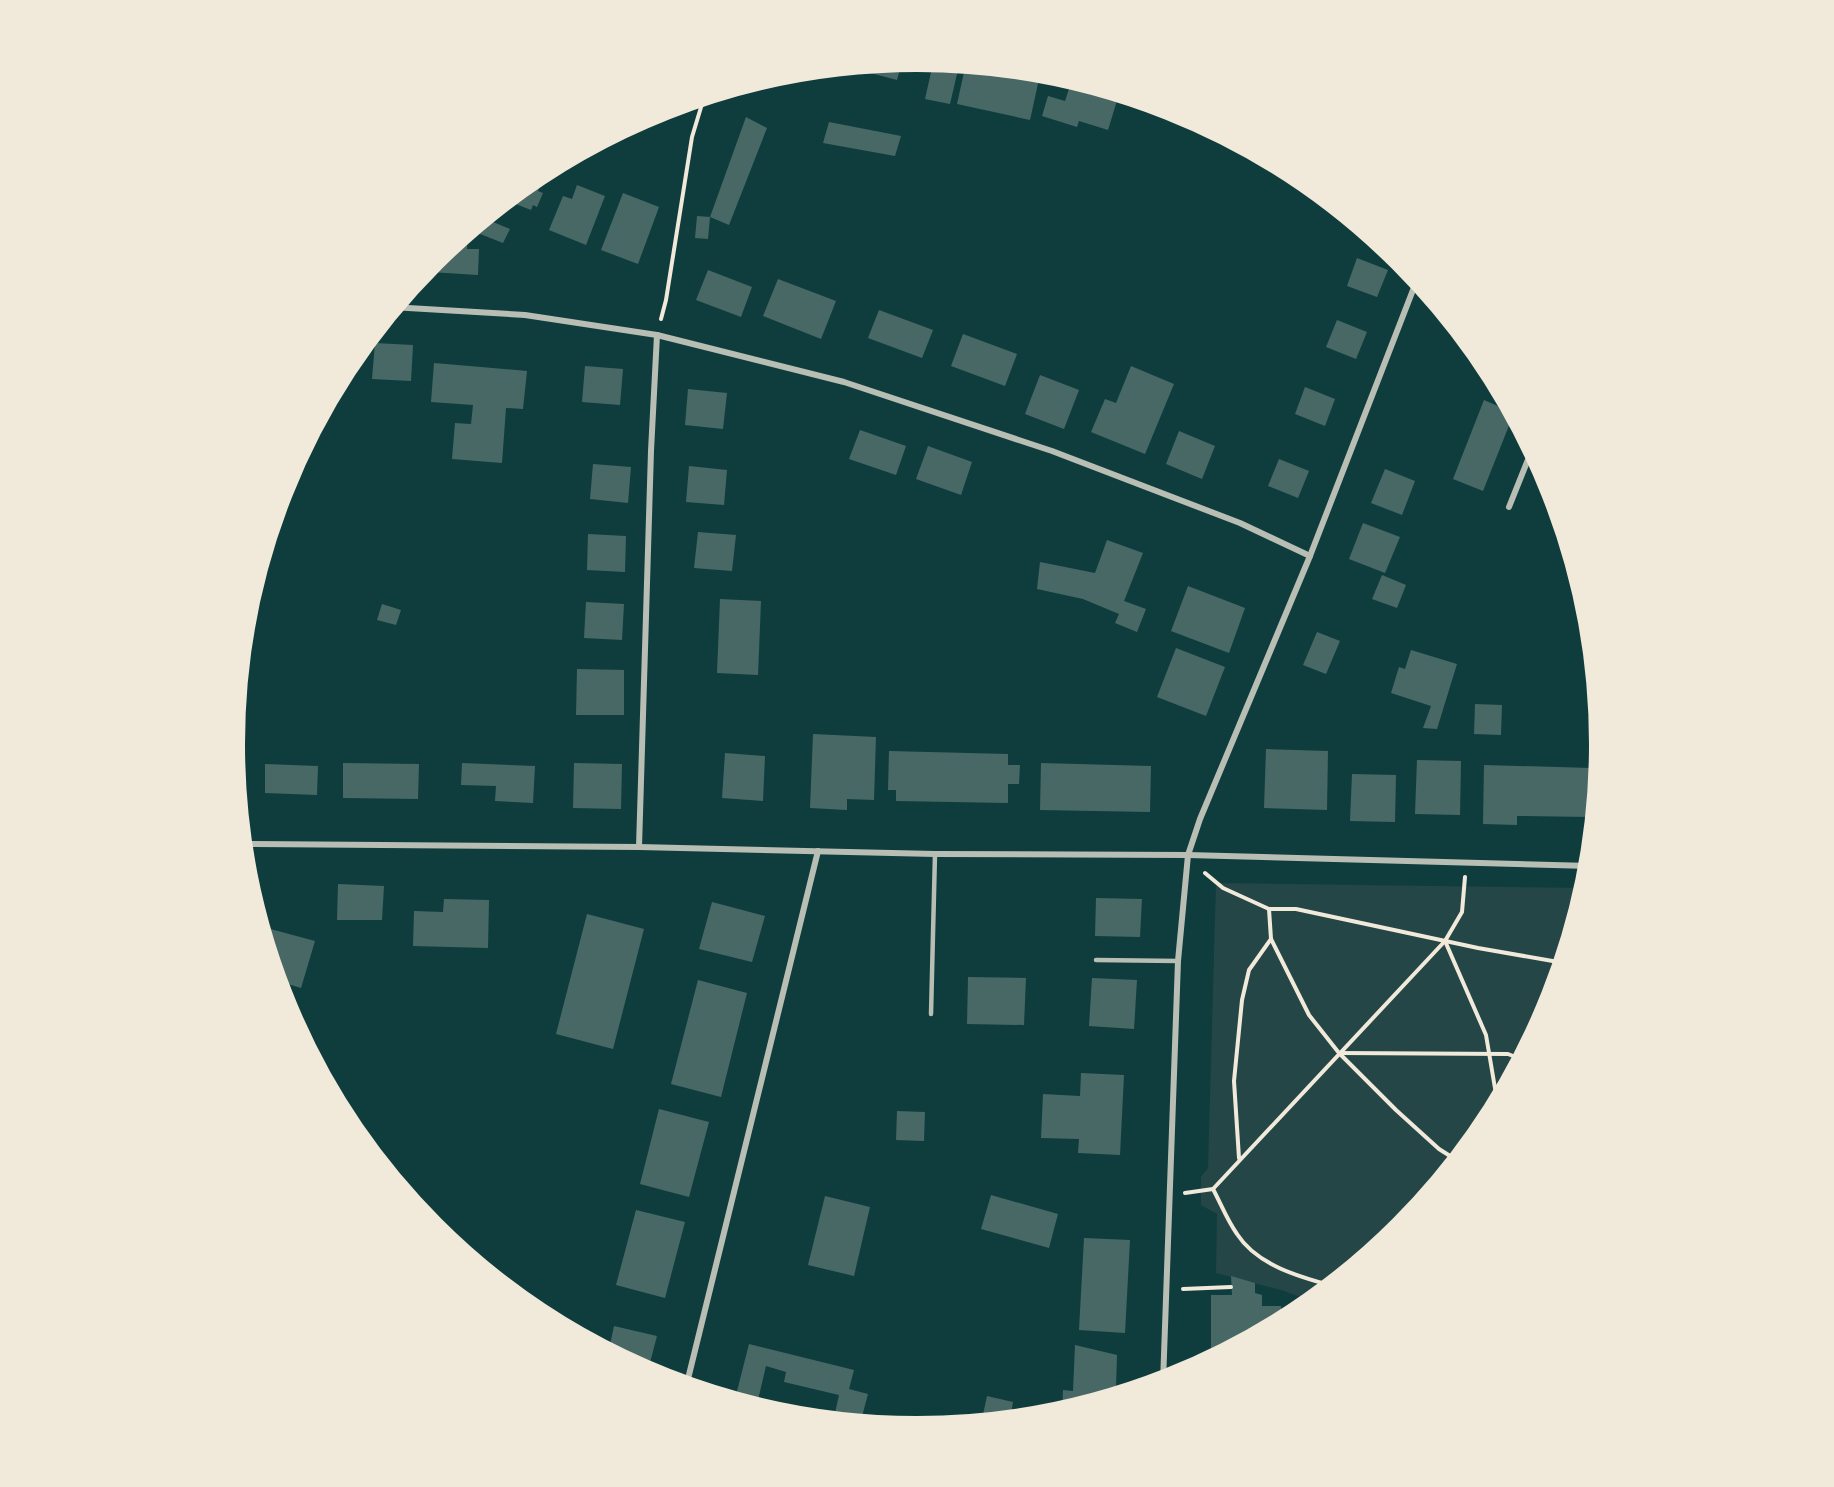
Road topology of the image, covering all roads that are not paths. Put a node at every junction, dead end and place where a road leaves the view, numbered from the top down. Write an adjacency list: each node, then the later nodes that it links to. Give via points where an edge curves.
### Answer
1 (1415, 287): 6 (street)
2 (401, 308): 3 (street, via 525,315)
3 (657, 335): 6 (street, via 844,382 970,423 1229,519); 8 (street)
4 (1529, 457): 5 (street)
5 (1509, 507)
6 (1310, 556): 11 (street)
7 (249, 844): 8 (street)
8 (639, 847): 9 (street)
9 (818, 851): 10 (street); 17 (street)
10 (935, 854): 11 (street); 15 (lane)
11 (1188, 855): 12 (street); 14 (street)
12 (1582, 866)
13 (1096, 960): 14 (lane)
14 (1179, 961): 16 (street)
15 (930, 1014)
16 (1164, 1372)
17 (688, 1379)

